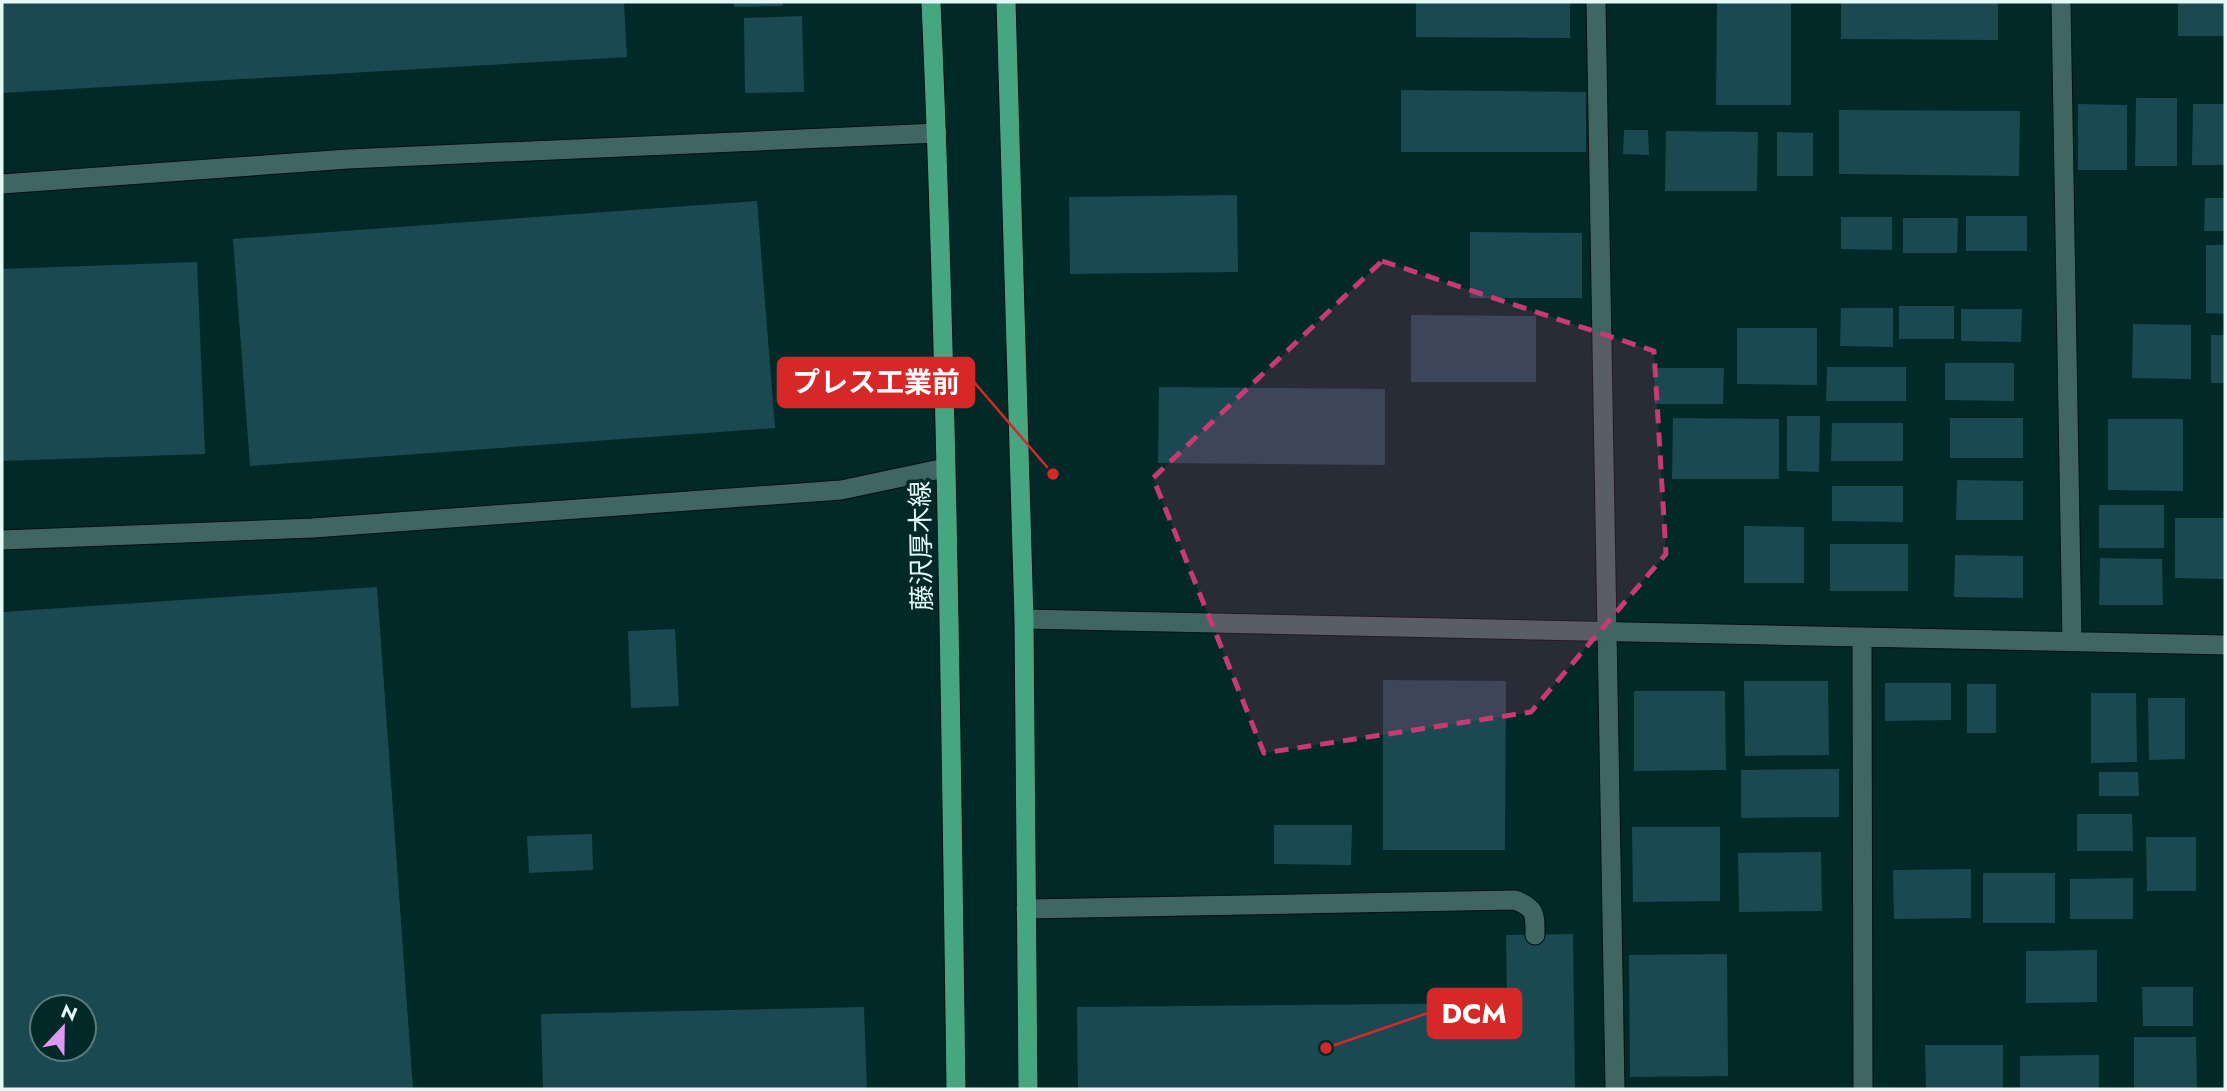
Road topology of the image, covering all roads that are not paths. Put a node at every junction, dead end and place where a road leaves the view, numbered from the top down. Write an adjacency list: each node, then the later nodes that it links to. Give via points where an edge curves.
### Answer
1 (931, 2): 5 (main road, 藤沢厚木線)
2 (1006, 2): 9 (main road)
3 (1596, 2): 10 (street)
4 (2061, 2): 12 (street)
5 (937, 133): 6 (street, via 348,159); 7 (main road, 藤沢厚木線)
6 (2, 184)
7 (945, 468): 8 (street, via 841,490 313,528); 16 (main road, 藤沢厚木線)
8 (2, 540)
9 (1024, 619): 10 (street); 14 (main road)
10 (1608, 632): 11 (street); 18 (street)
11 (1862, 637): 12 (street); 19 (street)
12 (2072, 642): 13 (street)
13 (2225, 645)
14 (1026, 909): 15 (street, via 1515,900 1535,914); 17 (main road)
15 (1535, 935)
16 (956, 1089)
17 (1028, 1089)
18 (1615, 1089)
19 (1863, 1089)

